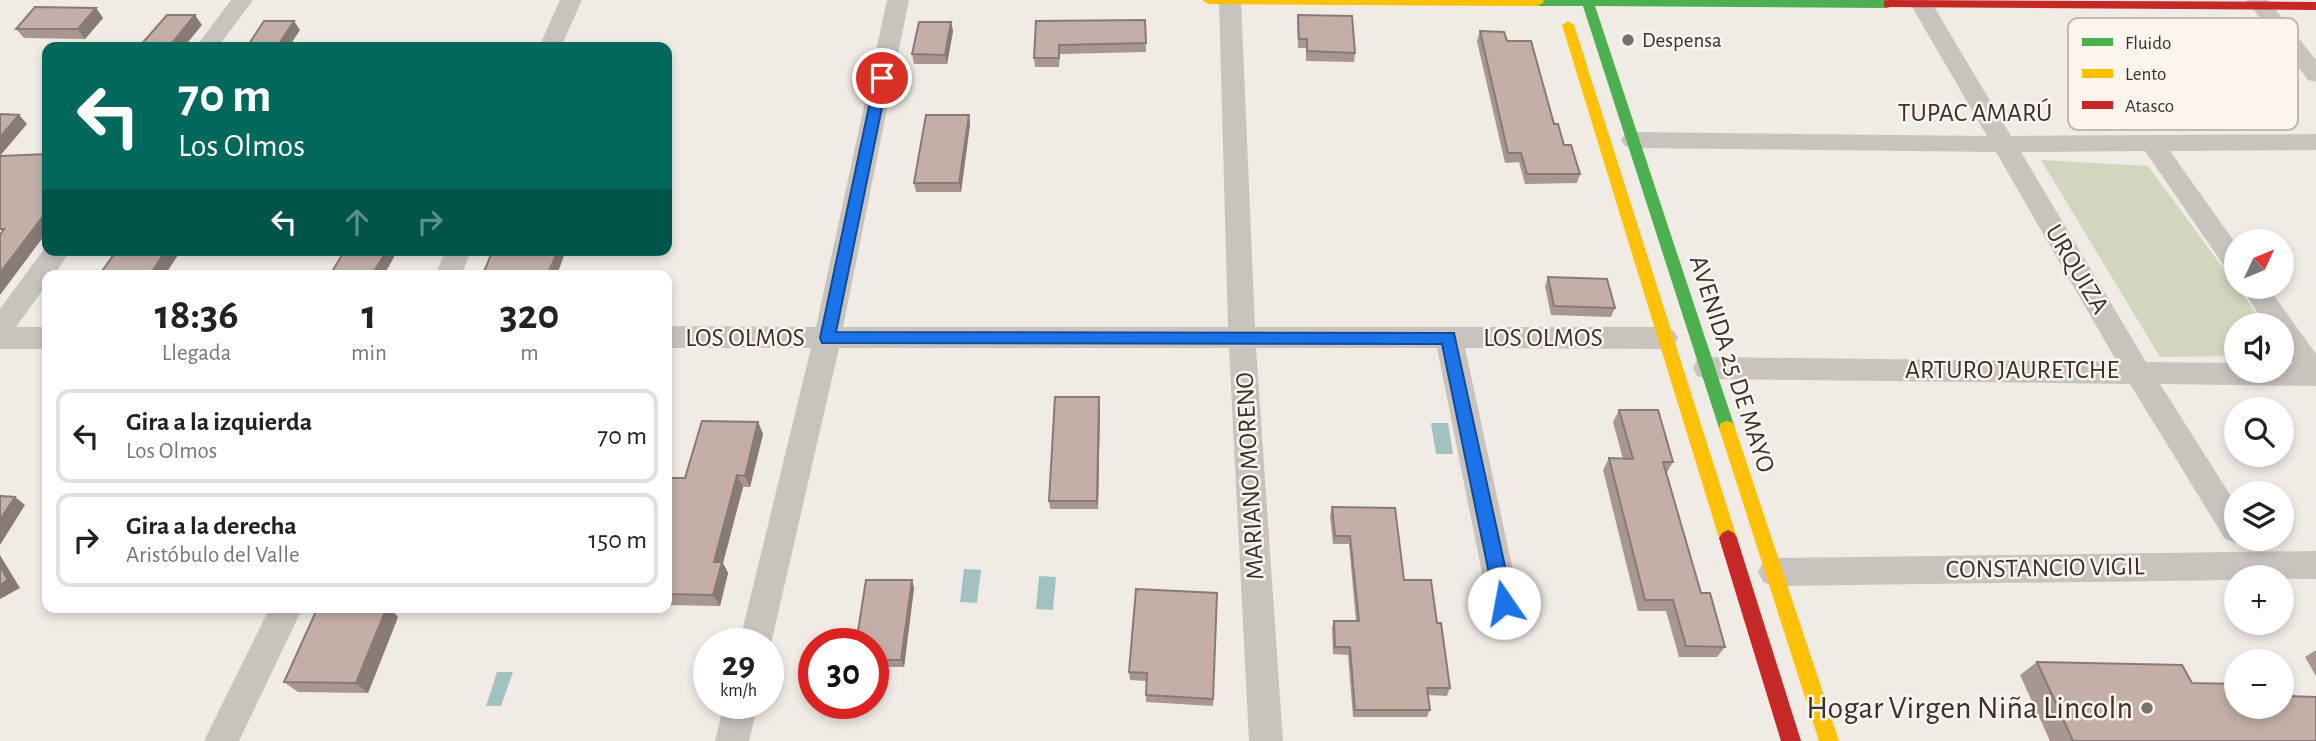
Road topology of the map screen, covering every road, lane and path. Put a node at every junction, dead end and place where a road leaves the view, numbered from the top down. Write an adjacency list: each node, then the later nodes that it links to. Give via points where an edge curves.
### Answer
1 (242, 0): 12 (street)
2 (571, 0): 13 (street)
3 (898, 0): 27 (street)
4 (1208, 0): 5 (main road)
5 (1230, 0): 6 (main road); 24 (street, MARIANO MORENO)
6 (1561, 1): 7 (main road); 29 (main road)
7 (1588, 1): 9 (main road); 16 (main road, AVENIDA 25 DE MAYO)
8 (2259, 3): 9 (main road); 10 (main road); 11 (street)
9 (1922, 5): 19 (street, URQUIZA)
10 (2316, 6)
11 (2271, 18)
12 (211, 42)
13 (552, 42)
14 (2298, 52): 15 (street)
15 (2316, 75)
16 (1633, 140): 19 (street, TUPAC AMARÚ); 30 (main road, AVENIDA 25 DE MAYO)
17 (2316, 142): 18 (street, TUPAC AMARÚ)
18 (2152, 143): 19 (street, TUPAC AMARÚ); 20 (street)
19 (2002, 144): 34 (street, URQUIZA)
20 (2224, 246)
21 (42, 272): 22 (street)
22 (0, 329)
23 (672, 337): 27 (street, LOS OLMOS)
24 (1242, 337): 27 (street, LOS OLMOS); 28 (street, LOS OLMOS); 46 (street, MARIANO MORENO)
25 (0, 338): 26 (street)
26 (42, 338)
27 (827, 338): 42 (street)
28 (1449, 338): 29 (street, LOS OLMOS); 40 (street)
29 (1664, 338): 30 (main road); 32 (main road)
30 (1697, 339): 33 (main road, AVENIDA 25 DE MAYO)
31 (2294, 344): 35 (street)
32 (1673, 368): 33 (main road); 47 (main road)
33 (1707, 368): 34 (street, ARTURO JAURETCHE); 39 (main road, AVENIDA 25 DE MAYO)
34 (2137, 371): 35 (street, ARTURO JAURETCHE); 36 (street, URQUIZA)
35 (2316, 374)
36 (2224, 511)
37 (2250, 552): 38 (street, CONSTANCIO VIGIL); 39 (street, CONSTANCIO VIGIL)
38 (2316, 565)
39 (1774, 572): 48 (main road, AVENIDA 25 DE MAYO)
40 (1504, 603)
41 (284, 613): 44 (street)
42 (759, 628)
43 (737, 719): 45 (street)
44 (221, 741)
45 (732, 741)
46 (1266, 741)
47 (1791, 741)
48 (1829, 741)

